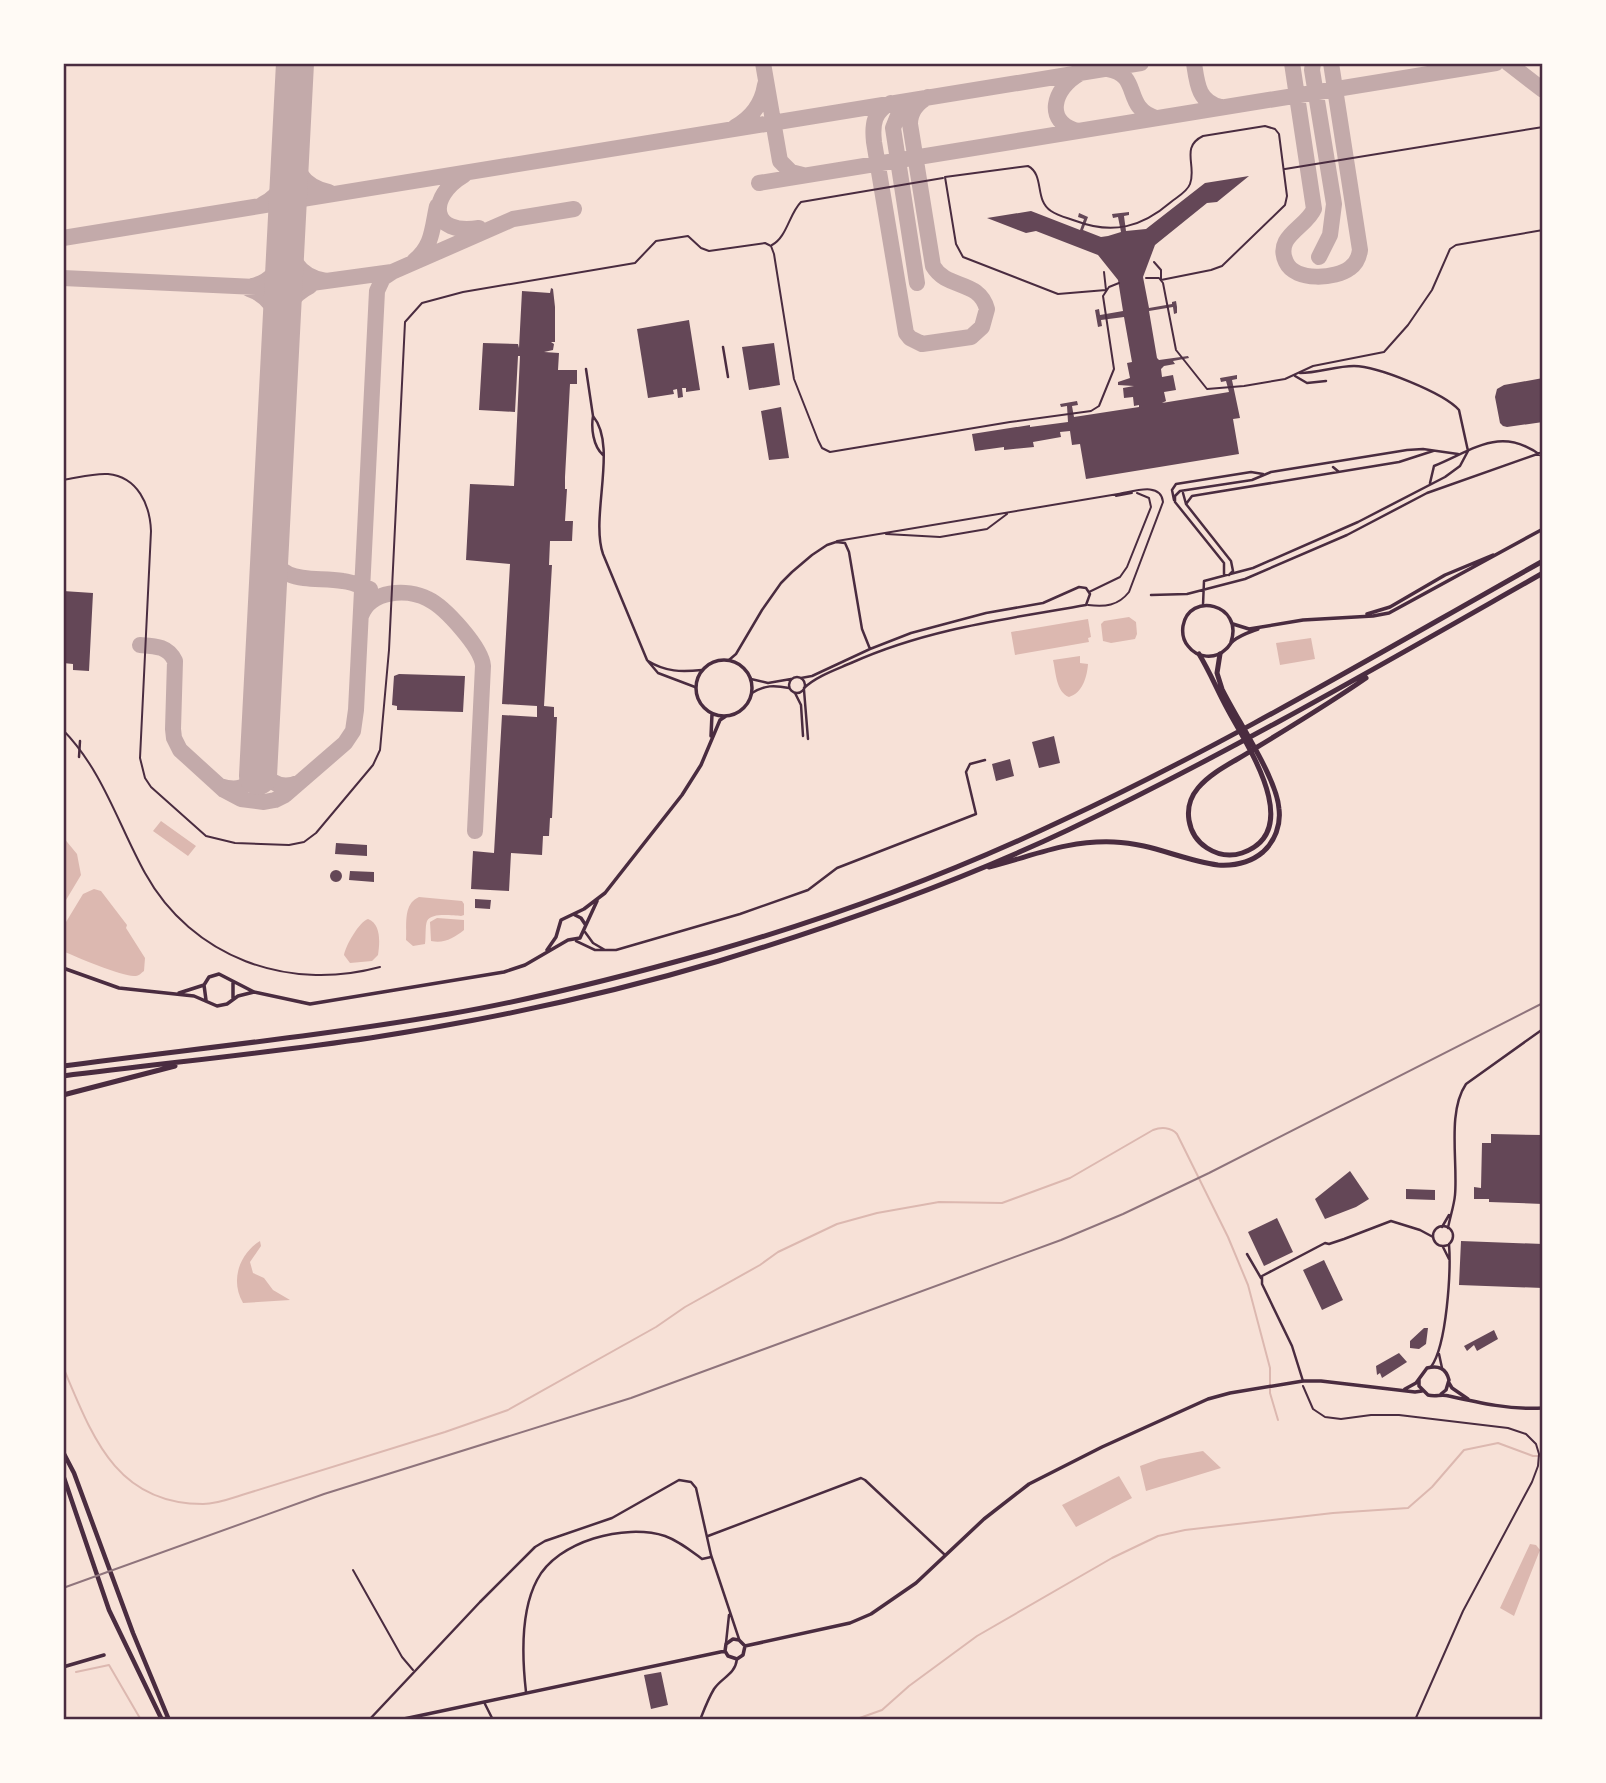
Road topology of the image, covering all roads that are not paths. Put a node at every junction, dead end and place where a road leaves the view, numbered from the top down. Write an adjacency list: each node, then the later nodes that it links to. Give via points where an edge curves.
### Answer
1 (1543, 100): 2 (lane)
2 (1543, 128): 3 (lane)
3 (1283, 170): 4 (lane, via 1279,134 1270,126 1203,136 1190,148 1189,188 1153,218 1103,229 1050,211 1040,196 1035,172 1028,166); 10 (lane, via 1285,205 1229,261 1211,270)
4 (945, 177): 6 (lane, via 801,202 778,242); 12 (lane, via 957,251 963,257 1058,294)
5 (1543, 230): 15 (lane, via 1456,244 1432,290 1384,352 1313,366)
6 (771, 246): 12 (lane, via 794,379 818,440 830,452 1091,411 1099,406 1114,369); 29 (lane, via 759,243 709,251 688,236 656,241 635,263 463,292 422,303 405,322 380,750 373,765 304,842 215,840 198,831 145,778 140,758 151,531 148,506 138,491 108,474)
7 (1154, 262): 10 (lane, via 1161,270)
8 (1104, 272): 12 (lane)
9 (1146, 278): 10 (lane)
10 (1161, 280): 16 (lane, via 1176,351 1208,389)
11 (1119, 283): 12 (lane)
12 (1106, 290)
13 (723, 347): 17 (street)
14 (586, 369): 19 (street)
15 (1300, 373): 16 (lane); 21 (street, via 1368,367 1438,395 1459,410)
16 (1294, 376): 18 (street, via 1307,383)
17 (728, 377)
18 (1326, 381)
19 (593, 416): 24 (street, via 604,443); 24 (street, via 591,426)
20 (1435, 451): 23 (street); 27 (street); 28 (street, via 1415,449)
21 (1468, 451): 23 (street); 25 (street, via 1514,441); 30 (street, via 1460,466)
22 (1543, 452): 44 (street, via 1427,492 1317,549 1245,579 1187,594)
23 (1458, 454): 30 (street, via 1434,466)
24 (603, 455): 55 (street, via 599,539)
25 (1543, 457)
26 (1333, 467): 27 (street)
27 (1339, 472): 33 (street, via 1192,496)
28 (1266, 474): 32 (street, via 1180,491); 32 (street, via 1251,472 1176,484 1172,490)
29 (63, 480)
30 (1430, 483): 40 (street, via 1322,539)
31 (1183, 493): 33 (street)
32 (1175, 502): 41 (street, via 1224,563)
33 (1186, 504): 40 (street, via 1231,561)
34 (1543, 527): 37 (main road)
35 (874, 534): 36 (lane); 43 (lane, via 940,537 987,529 1006,514 1138,492 1146,495 1150,514 1127,567 1120,577); 46 (lane, via 1158,491 1163,502 1129,591 1108,606)
36 (836, 542): 52 (street, via 845,543 849,552 862,629); 56 (street, via 812,555 781,583)
37 (1498, 553): 42 (main road); 45 (main road)
38 (1543, 561): 98 (highway, via 1201,752 1060,822 798,925 575,987 453,1013)
39 (1543, 573): 57 (highway)
40 (1229, 575): 41 (street)
41 (1223, 576): 47 (street, via 1204,581)
42 (1426, 586): 45 (main road); 48 (main road, via 1390,607)
43 (1089, 592): 46 (street); 52 (street, via 1079,587 1043,603 955,621)
44 (1151, 595)
45 (1421, 598): 48 (main road, via 1389,613)
46 (1086, 605): 64 (street, via 919,637 860,658)
47 (1203, 606): 49 (main road, via 1222,609); 53 (main road, via 1188,614 1182,629 1185,642)
48 (1358, 616): 50 (main road)
49 (1233, 624): 50 (main road, via 1244,629); 51 (main road)
50 (1263, 628): 51 (main road)
51 (1231, 642): 54 (main road)
52 (870, 649): 59 (street)
53 (1199, 654): 54 (main road); 67 (highway)
54 (1220, 654): 67 (highway, via 1217,673)
55 (647, 660): 58 (street, via 660,669); 62 (street, via 658,673)
56 (729, 660): 58 (main road, via 714,661); 60 (main road, via 745,668)
57 (1384, 664): 77 (highway, via 1199,787 1188,818 1193,834 1206,848 1222,855 1240,854 1262,838 1271,807); 78 (highway, via 1205,762)
58 (702, 670): 62 (main road)
59 (801, 678): 61 (street); 64 (street)
60 (751, 679): 61 (street, via 768,683); 65 (main road)
61 (791, 679): 63 (street)
62 (695, 687): 68 (main road, via 701,705)
63 (789, 688): 65 (street, via 772,685); 66 (street)
64 (804, 689): 66 (street); 72 (street)
65 (752, 693): 69 (main road, via 740,712)
66 (795, 693): 71 (street, via 801,705)
67 (1229, 707): 77 (highway)
68 (712, 714): 69 (main road); 74 (main road)
69 (726, 716): 74 (main road)
70 (63, 730): 88 (lane, via 100,779 158,894 199,937 226,954 281,972 318,975)
71 (803, 736)
72 (808, 739)
73 (80, 741): 75 (street)
74 (711, 741): 79 (main road, via 688,788)
75 (79, 757)
76 (985, 760): 86 (street, via 970,764 966,772 976,814 836,868 808,890)
77 (1259, 763): 78 (highway, via 1278,798 1279,822 1268,847 1245,862 1217,864 1146,846 1097,841 1048,848)
78 (971, 872): 97 (highway, via 716,962 579,998 413,1031)
79 (597, 901): 80 (main road); 81 (main road)
80 (575, 915): 81 (main road); 82 (main road, via 564,917)
81 (585, 924): 83 (main road)
82 (559, 930): 84 (main road); 87 (main road)
83 (584, 932): 85 (main road); 86 (street)
84 (568, 940): 85 (main road); 87 (main road)
85 (576, 941): 86 (street)
86 (605, 950)
87 (545, 953): 92 (main road, via 505,972 324,1002 299,1003)
88 (380, 967)
89 (63, 968): 93 (main road, via 119,988)
90 (233, 983): 91 (main road, via 219,974); 92 (main road); 94 (main road)
91 (204, 985): 93 (main road); 95 (main road)
92 (254, 992): 94 (main road)
93 (177, 994): 95 (main road)
94 (233, 998): 95 (main road, via 222,1006)
95 (206, 1000)
96 (1543, 1029): 101 (street, via 1462,1091 1456,1113)
97 (193, 1062): 99 (highway); 100 (highway)
98 (63, 1066)
99 (63, 1076)
100 (63, 1095)
101 (1451, 1212): 102 (street); 103 (street)
102 (1442, 1227): 103 (street); 105 (street)
103 (1448, 1228): 107 (street)
104 (1420, 1230): 105 (street); 106 (street); 111 (street, via 1391,1221 1325,1243)
105 (1435, 1231): 106 (street)
106 (1433, 1237): 108 (street)
107 (1449, 1244): 108 (street); 110 (street)
108 (1442, 1246): 110 (street)
109 (1247, 1254): 111 (street)
110 (1450, 1263): 112 (street)
111 (1261, 1278): 116 (street)
112 (1439, 1354): 113 (street); 114 (street)
113 (1432, 1367): 114 (main road); 115 (main road)
114 (1442, 1368): 117 (main road)
115 (1419, 1379): 118 (main road); 119 (main road)
116 (1303, 1381): 118 (main road); 126 (main road, via 1230,1393 1186,1408 1045,1475 1012,1496)
117 (1449, 1383): 120 (main road); 121 (main road)
118 (1401, 1391): 119 (main road)
119 (1422, 1391): 120 (main road)
120 (1441, 1394): 121 (main road)
121 (1473, 1402): 122 (main road)
122 (1543, 1408)
123 (63, 1452): 142 (main road)
124 (63, 1475): 141 (main road, via 109,1610)
125 (708, 1536): 126 (street, via 860,1478); 127 (street); 137 (street, via 696,1488 688,1480 675,1481 612,1518 535,1547)
126 (945, 1555): 132 (main road, via 916,1583 871,1614 850,1623)
127 (711, 1557): 129 (street); 138 (street, via 702,1559 663,1536 625,1531 559,1555 537,1580 528,1605)
128 (353, 1570): 137 (lane)
129 (729, 1612): 130 (street); 131 (street)
130 (739, 1640): 131 (main road); 132 (main road)
131 (726, 1644): 133 (main road)
132 (744, 1646): 135 (main road)
133 (725, 1651): 135 (main road); 138 (main road)
134 (104, 1655): 136 (main road)
135 (737, 1659): 145 (street)
136 (63, 1667)
137 (414, 1671): 143 (street)
138 (526, 1693): 139 (main road)
139 (484, 1702): 140 (street); 144 (main road)
140 (492, 1719)
141 (162, 1720)
142 (169, 1720)
143 (369, 1720)
144 (399, 1720)
145 (700, 1720)

